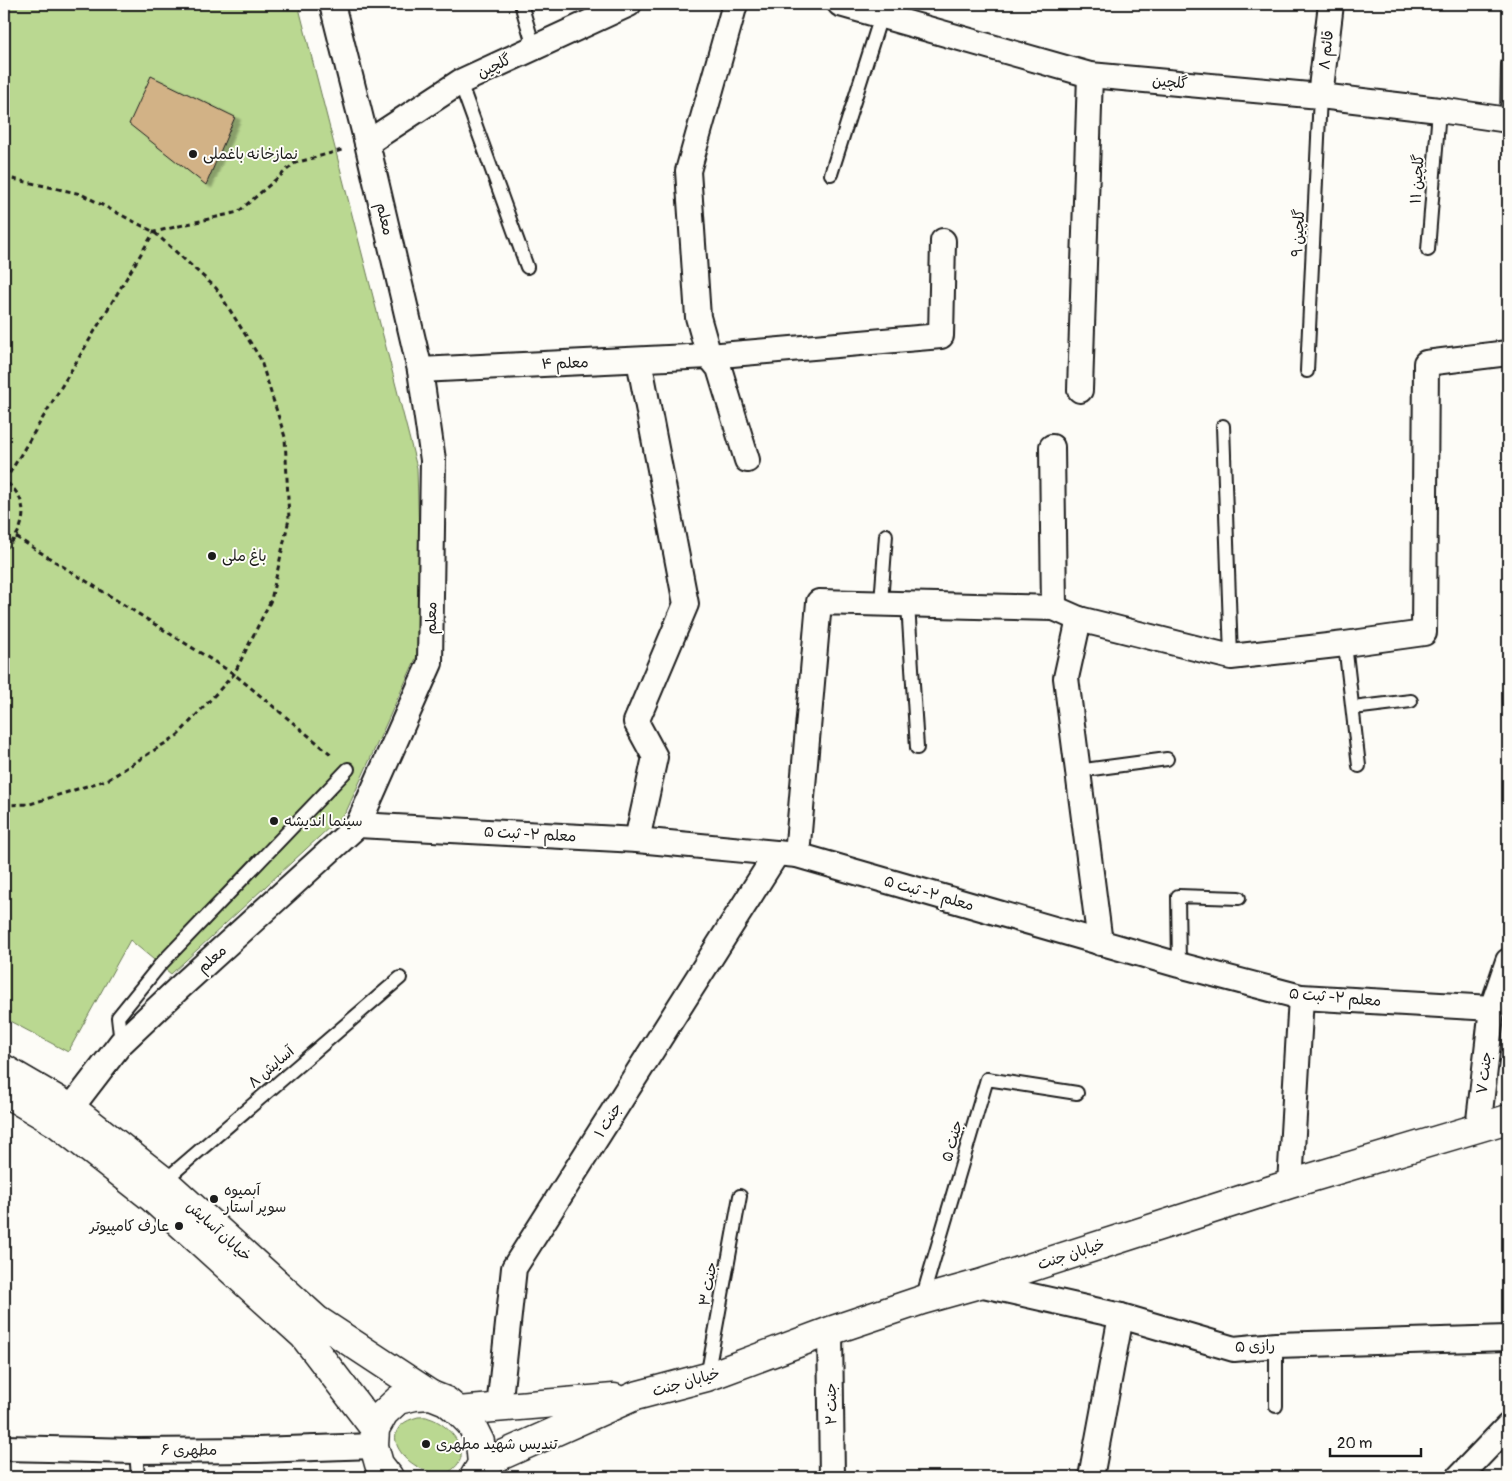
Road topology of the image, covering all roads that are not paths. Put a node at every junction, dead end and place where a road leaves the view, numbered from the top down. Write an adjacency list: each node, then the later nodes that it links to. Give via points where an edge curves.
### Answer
1 (332, 4): 15 (street, معلم)
2 (521, 4): 8 (lane)
3 (628, 4): 8 (street, گلچین)
4 (735, 4): 21 (street, via 688,171 698,317)
5 (840, 4): 7 (street, گلچین)
6 (1331, 4): 12 (street, قائم ۸)
7 (881, 16): 10 (street, گلچین); 16 (lane)
8 (534, 47): 11 (street, گلچین)
9 (1508, 64): 14 (lane)
10 (1090, 75): 12 (street, گلچین); 25 (street)
11 (460, 82): 15 (street, گلچین); 19 (lane)
12 (1320, 96): 13 (street, گلچین); 24 (lane, گلچین ۹)
13 (1439, 110): 14 (street, گلچین); 18 (lane, گلچین ۱۱)
14 (1508, 120)
15 (367, 143): 23 (street, معلم)
16 (831, 174)
17 (943, 241): 21 (street, معلم ۴, via 941,336)
18 (1428, 250)
19 (526, 267)
20 (1508, 353): 34 (street, via 1426,362 1424,633)
21 (709, 356): 22 (street, معلم ۴); 28 (street, via 719,368)
22 (639, 360): 23 (street, معلم ۴); 44 (street, via 686,604 636,722 655,757)
23 (420, 370): 43 (street, معلم, via 433,460 430,663)
24 (1307, 371)
25 (1080, 390)
26 (1223, 426): 35 (lane)
27 (1052, 447): 32 (street)
28 (747, 460)
29 (886, 535): 30 (lane)
30 (881, 603): 31 (street); 45 (street, via 819,602)
31 (908, 604): 32 (street); 38 (lane)
32 (1054, 608): 33 (street)
33 (1078, 619): 35 (street); 42 (street, via 1066,678)
34 (1346, 644): 35 (street); 37 (lane)
35 (1231, 657)
36 (1412, 701): 37 (lane)
37 (1353, 708): 40 (lane)
38 (917, 748)
39 (1167, 760): 42 (lane)
40 (1359, 766)
41 (348, 769): 53 (lane, via 160,965 118,1016)
42 (1077, 770): 47 (street)
43 (358, 825): 44 (street, معلم ۲- ثبت ۵); 53 (street, معلم)
44 (637, 840): 45 (street, معلم ۲- ثبت ۵)
45 (787, 854): 47 (street, معلم ۲- ثبت ۵); 73 (street, جنت ۱, via 514,1268)
46 (1239, 898): 49 (lane, via 1178,896)
47 (1100, 942): 49 (street, معلم ۲- ثبت ۵)
48 (1508, 961): 52 (street, جنت ۷)
49 (1179, 965): 51 (street, معلم ۲- ثبت ۵)
50 (400, 978): 60 (lane, آسایش ۸)
51 (1301, 996): 52 (street, معلم ۲- ثبت ۵); 61 (street)
52 (1492, 1008): 59 (street, جنت ۷)
53 (121, 1043): 57 (street, معلم)
54 (4, 1069): 57 (street, خیابان آسایش)
55 (4, 1092): 76 (street, خیابان آسایش, via 58,1124 151,1197 297,1329)
56 (1077, 1093): 64 (lane, جنت ۵, via 987,1079)
57 (71, 1108): 60 (street, خیابان آسایش)
58 (1508, 1119): 59 (street, خیابان جنت)
59 (1478, 1129): 61 (street, خیابان جنت)
60 (164, 1181): 70 (street, خیابان آسایش, via 317,1320)
61 (1290, 1184): 63 (street, خیابان جنت)
62 (740, 1196): 69 (lane, جنت ۳)
63 (979, 1284): 64 (street, خیابان جنت); 65 (street, رازی ۵)
64 (922, 1300): 66 (street, خیابان جنت)
65 (1121, 1316): 68 (street, رازی ۵, via 1234,1349); 83 (street)
66 (830, 1331): 69 (street, خیابان جنت); 82 (street, جنت ۲)
67 (1508, 1338): 68 (street, رازی ۵)
68 (1276, 1345): 72 (lane)
69 (707, 1377): 71 (street, خیابان جنت)
70 (431, 1396): 74 (street, خیابان آسایش, via 446,1401); 76 (street, via 398,1400 384,1413)
71 (635, 1396): 73 (street, خیابان جنت); 79 (street, خیابان جنت)
72 (1276, 1406)
73 (499, 1408): 74 (street, خیابان جنت)
74 (458, 1411): 79 (street, خیابان آسایش, via 471,1424 480,1442)
75 (1508, 1426): 84 (street)
76 (375, 1438): 78 (street, مطهری ۶, via 257,1450); 81 (street, خیابان آسایش, via 379,1464)
77 (4, 1448): 78 (street, مطهری ۶)
78 (136, 1450): 80 (lane)
79 (478, 1471)
80 (138, 1477)
81 (389, 1477)
82 (832, 1477)
83 (1091, 1477)
84 (1459, 1477)

